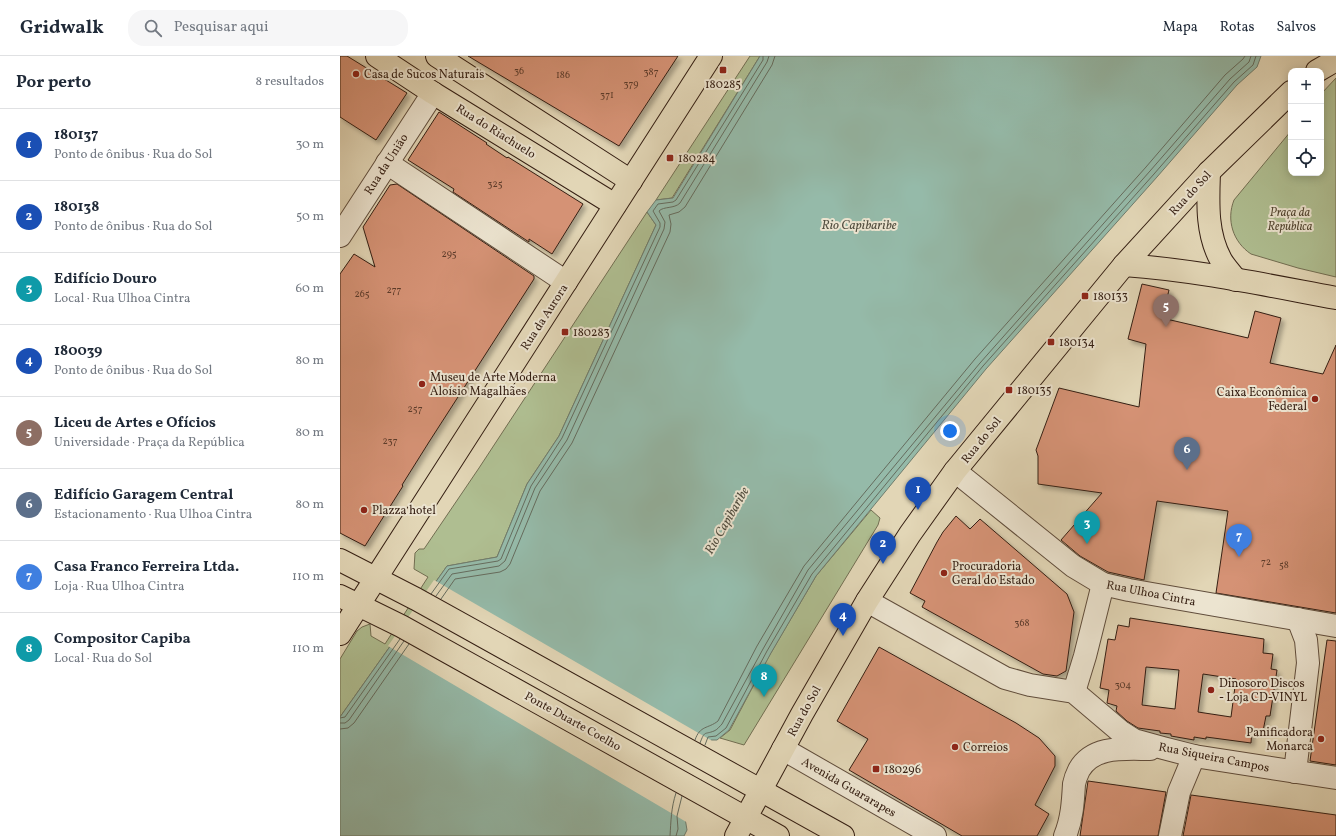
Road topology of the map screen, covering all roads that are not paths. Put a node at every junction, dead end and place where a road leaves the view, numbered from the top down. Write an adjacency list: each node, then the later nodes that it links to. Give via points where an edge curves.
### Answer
1 (377, 56): 8 (main road, Rua do Riachuelo)
2 (711, 56): 12 (main road, Rua da Aurora)
3 (1308, 56): 6 (main road)
4 (441, 57): 12 (main road)
5 (1336, 60): 7 (main road)
6 (1306, 68)
7 (1322, 68)
8 (433, 92): 10 (street, Rua da União); 13 (main road, Rua do Riachuelo)
9 (1288, 95): 11 (main road, Rua do Sol)
10 (387, 163): 14 (street, Rua da União); 17 (street)
11 (1209, 172): 15 (main road, Rua do Sol); 16 (main road, via 1207,211 1212,237 1221,260)
12 (631, 181): 13 (main road, Rua da Aurora)
13 (615, 205): 17 (main road, Rua da Aurora)
14 (340, 236)
15 (1124, 265): 16 (main road, via 1158,267); 19 (main road, Rua do Sol)
16 (1236, 280): 18 (main road)
17 (566, 282): 21 (main road, Rua da Aurora)
18 (1336, 298)
19 (955, 471): 22 (street, Rua Ulhoa Cintra, via 1073,566); 24 (main road, Rua do Sol)
20 (340, 560): 21 (main road)
21 (376, 578): 23 (main road, Rua da Aurora); 34 (main road)
22 (1103, 584): 25 (street, Rua Ulhoa Cintra); 28 (street, via 1086,656)
23 (349, 600): 27 (main road, Rua da Aurora); 35 (main road, Ponte Duarte Coelho, via 401,626 704,794)
24 (867, 600): 28 (street, via 1005,678); 30 (main road, Rua do Sol)
25 (1298, 620): 26 (street, Rua Ulhoa Cintra); 32 (street, via 1306,640 1308,663)
26 (1336, 626)
27 (340, 634)
28 (1074, 692): 29 (street, Rua Siqueira Campos, via 1134,740)
29 (1163, 748): 31 (street, Rua Siqueira Campos); 39 (street, via 1119,748 1085,761 1074,783 1074,802)
30 (783, 749): 34 (main road, Rua do Sol); 38 (street, Avenida Guararapes)
31 (1194, 756): 32 (street, Rua Siqueira Campos); 40 (street, via 1179,792)
32 (1296, 772): 33 (street, Rua Siqueira Campos)
33 (1336, 778)
34 (760, 790): 35 (main road, Rua do Sol); 37 (main road)
35 (741, 827): 36 (main road)
36 (778, 836)
37 (843, 836)
38 (935, 836)
39 (1065, 836)
40 (1170, 836)

